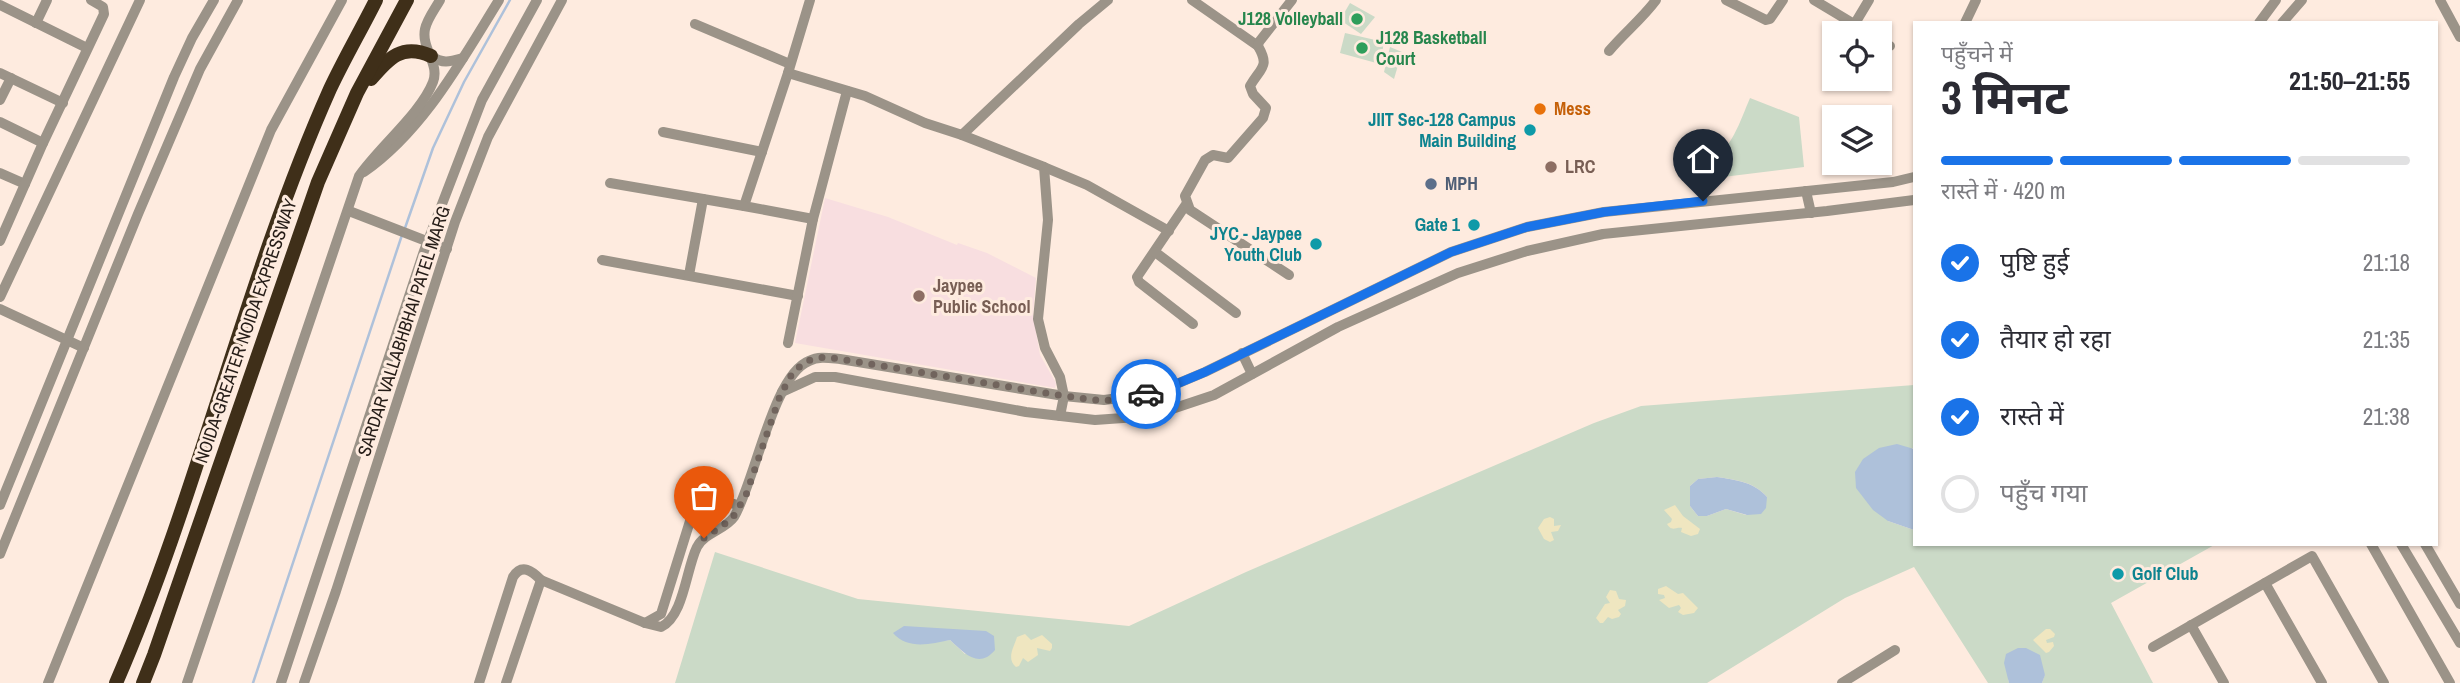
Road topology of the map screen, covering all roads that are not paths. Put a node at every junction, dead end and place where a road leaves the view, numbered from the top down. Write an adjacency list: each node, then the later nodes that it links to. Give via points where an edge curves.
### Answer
1 (47, 0): 32 (street)
2 (91, 0): 36 (street, via 103,7 104,14)
3 (140, 0): 75 (street)
4 (214, 0): 79 (street, via 174,77)
5 (238, 0): 81 (street, via 200,69)
6 (342, 0): 101 (street, via 271,130)
7 (376, 0): 102 (highway, NOIDA-GREATER NOIDA EXPRESSWAY, via 331,88 296,173 167,552)
8 (407, 0): 44 (highway, NOIDA-GREATER NOIDA EXPRESSWAY)
9 (440, 0): 38 (street, via 425,29 425,46)
10 (499, 0): 39 (street)
11 (537, 0): 68 (street, SARDAR VALLABHBHAI PATEL MARG, via 482,100)
12 (562, 0): 69 (street, SARDAR VALLABHBHAI PATEL MARG, via 488,137)
13 (810, 0): 40 (street)
14 (1108, 0): 49 (street)
15 (1192, 0): 35 (street)
16 (1292, 0): 35 (street)
17 (1656, 0): 37 (street)
18 (1726, 0): 19 (street, via 1766,20)
19 (1783, 0)
20 (1814, 0): 27 (street)
21 (1870, 0): 28 (street)
22 (1976, 0): 29 (street)
23 (2276, 0): 30 (street)
24 (2302, 0): 31 (street)
25 (2440, 0): 34 (street)
26 (0, 5): 32 (street)
27 (1848, 21)
28 (1857, 21)
29 (1966, 21)
30 (2260, 21)
31 (2284, 21)
32 (36, 23): 36 (street)
33 (695, 24): 40 (street)
34 (2458, 29)
35 (1258, 46): 61 (street, via 1264,62 1250,86 1266,112 1228,158 1213,155 1205,160 1187,190)
36 (87, 48): 46 (street)
37 (1609, 51)
38 (431, 56): 39 (street, via 447,63); 44 (highway, via 403,50); 54 (street, via 433,82)
39 (463, 58): 54 (street, via 429,108 379,162)
40 (789, 69): 43 (street); 51 (street)
41 (0, 72): 42 (street)
42 (11, 78): 45 (street); 46 (street)
43 (847, 91): 49 (street); 65 (street)
44 (357, 93): 103 (highway, NOIDA-GREATER NOIDA EXPRESSWAY, via 318,182)
45 (0, 100)
46 (63, 103): 50 (street)
47 (0, 122): 50 (street)
48 (663, 132): 51 (street)
49 (962, 135): 52 (street)
50 (43, 143): 57 (street)
51 (762, 152): 62 (street)
52 (1044, 167): 66 (street, via 1087,185); 85 (street, via 1048,220 1038,319)
53 (0, 173): 57 (street)
54 (359, 176): 63 (street)
55 (1913, 177): 58 (street)
56 (610, 183): 59 (street)
57 (25, 184): 67 (street)
58 (1806, 191): 64 (street); 82 (street, via 1604,212 1527,227 1451,252)
59 (703, 199): 62 (street); 72 (street)
60 (1913, 200): 64 (street)
61 (1187, 203): 66 (street); 73 (street, via 1197,215)
62 (744, 206): 65 (street)
63 (349, 211): 68 (street); 104 (street)
64 (1811, 213): 83 (street, via 1603,234 1527,251 1422,289 1338,327)
65 (813, 219): 74 (street)
66 (1169, 231): 70 (street)
67 (0, 239)
68 (423, 240): 69 (street); 105 (street, SARDAR VALLABHBHAI PATEL MARG)
69 (447, 249): 106 (street, SARDAR VALLABHBHAI PATEL MARG)
70 (1155, 252): 77 (street); 78 (street, via 1138,280)
71 (602, 260): 72 (street)
72 (689, 275): 74 (street)
73 (1289, 275)
74 (798, 296): 80 (street)
75 (0, 297)
76 (0, 309): 79 (street)
77 (1236, 313)
78 (1193, 324)
79 (68, 340): 81 (street); 87 (street)
80 (788, 343)
81 (84, 348): 92 (street)
82 (1242, 353): 83 (street); 85 (street, via 1155,393 1104,401)
83 (1252, 374): 86 (street, via 1214,395 1151,416 1095,421)
84 (782, 392): 85 (street, via 793,372 807,361 824,357); 86 (street, via 815,377 835,377); 88 (street)
85 (1064, 396): 86 (street)
86 (1060, 416)
87 (0, 505)
88 (739, 506): 96 (street, via 732,519 698,545 668,624); 96 (street, via 706,498 695,505 660,614)
89 (2372, 546): 113 (street)
90 (2402, 546): 98 (street)
91 (2426, 546): 95 (street)
92 (0, 554)
93 (541, 580): 96 (street); 107 (street, via 532,570 524,569 513,577); 108 (street)
94 (2265, 583): 97 (street); 111 (street); 112 (street, via 2312,556)
95 (2460, 604)
96 (645, 623)
97 (2191, 625): 99 (street); 110 (street)
98 (2460, 643)
99 (2153, 647)
100 (1895, 650): 109 (street)
101 (48, 683)
102 (116, 683)
103 (143, 683)
104 (187, 683)
105 (281, 683)
106 (304, 683)
107 (479, 683)
108 (506, 683)
109 (1842, 683)
110 (2224, 683)
111 (2322, 683)
112 (2384, 683)
113 (2451, 683)

